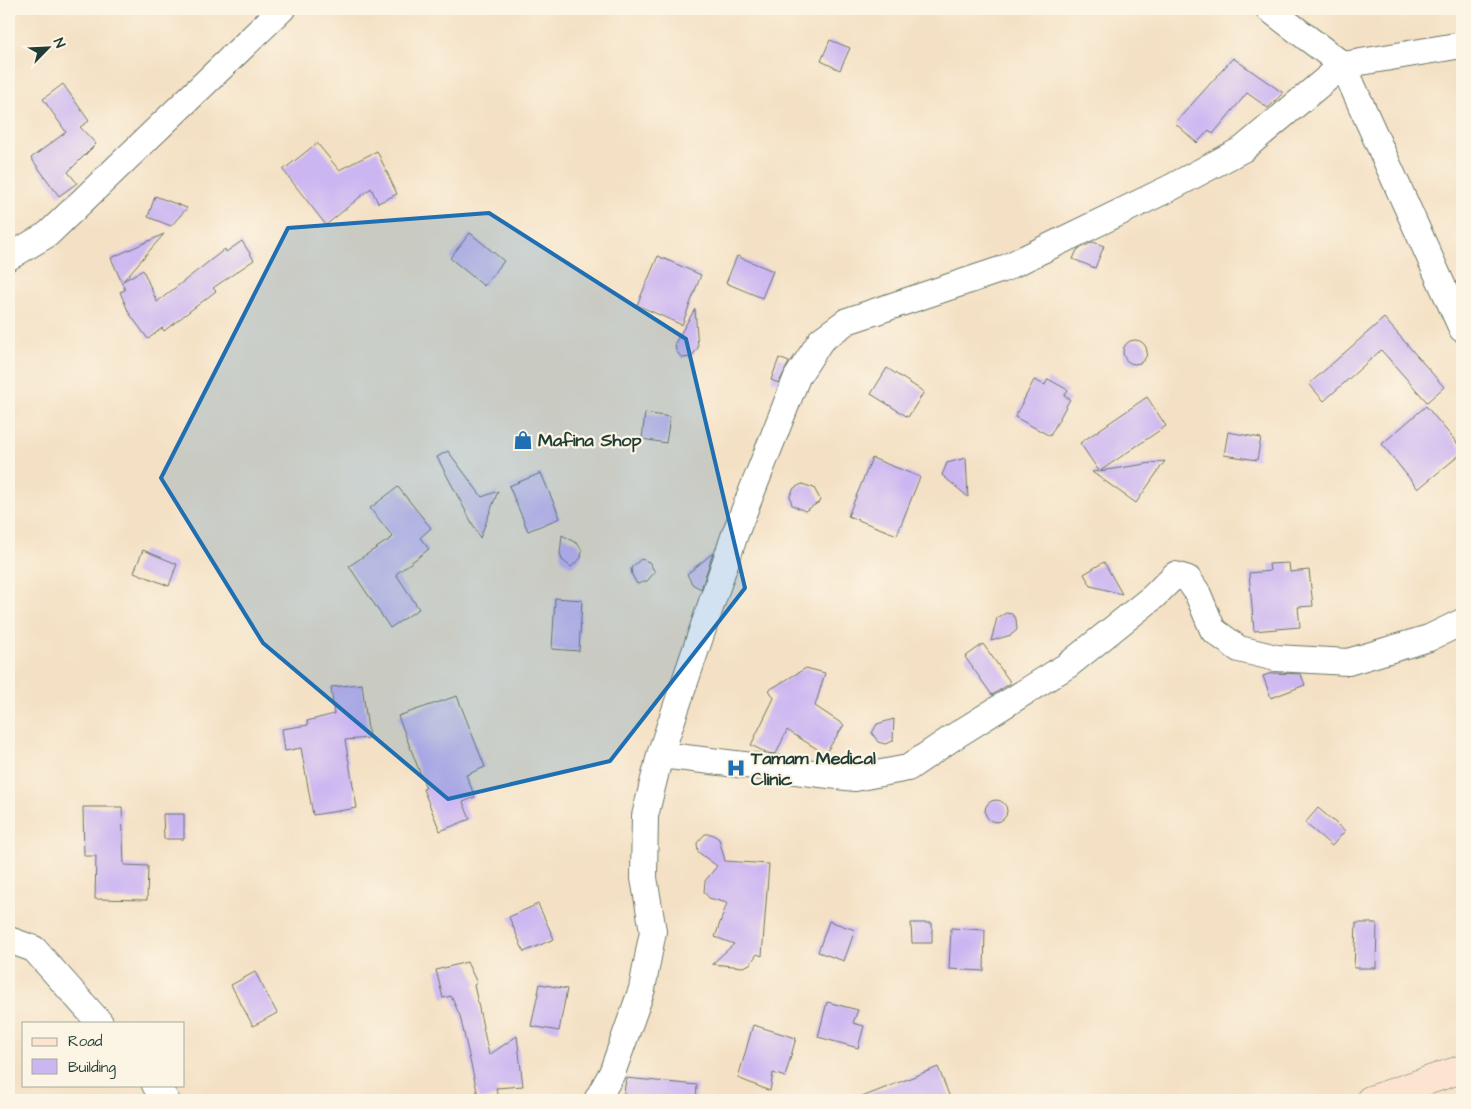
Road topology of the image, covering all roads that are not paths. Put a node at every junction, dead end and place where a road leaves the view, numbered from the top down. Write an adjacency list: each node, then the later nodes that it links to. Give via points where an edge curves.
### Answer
1 (282, 9): 5 (street, via 48,234)
2 (1269, 9): 4 (street)
3 (1462, 45): 4 (street)
4 (1343, 65): 6 (street); 8 (street, via 1242,149 1170,188 1004,270 847,321 821,340 797,377 735,534)
5 (9, 258)
6 (1462, 329)
7 (1462, 622): 8 (street, via 1429,638 1348,662 1276,658 1239,649 1212,630 1198,592 1188,579 1176,575 1068,665 908,768 855,778)
8 (660, 756): 14 (street, via 645,816 644,878 653,931 642,989 612,1073)
9 (9, 940): 10 (street, via 34,949)
10 (99, 1022)
11 (1462, 1069): 15 (street)
12 (156, 1086): 13 (street)
13 (166, 1100)
14 (597, 1100)
15 (1370, 1100)

